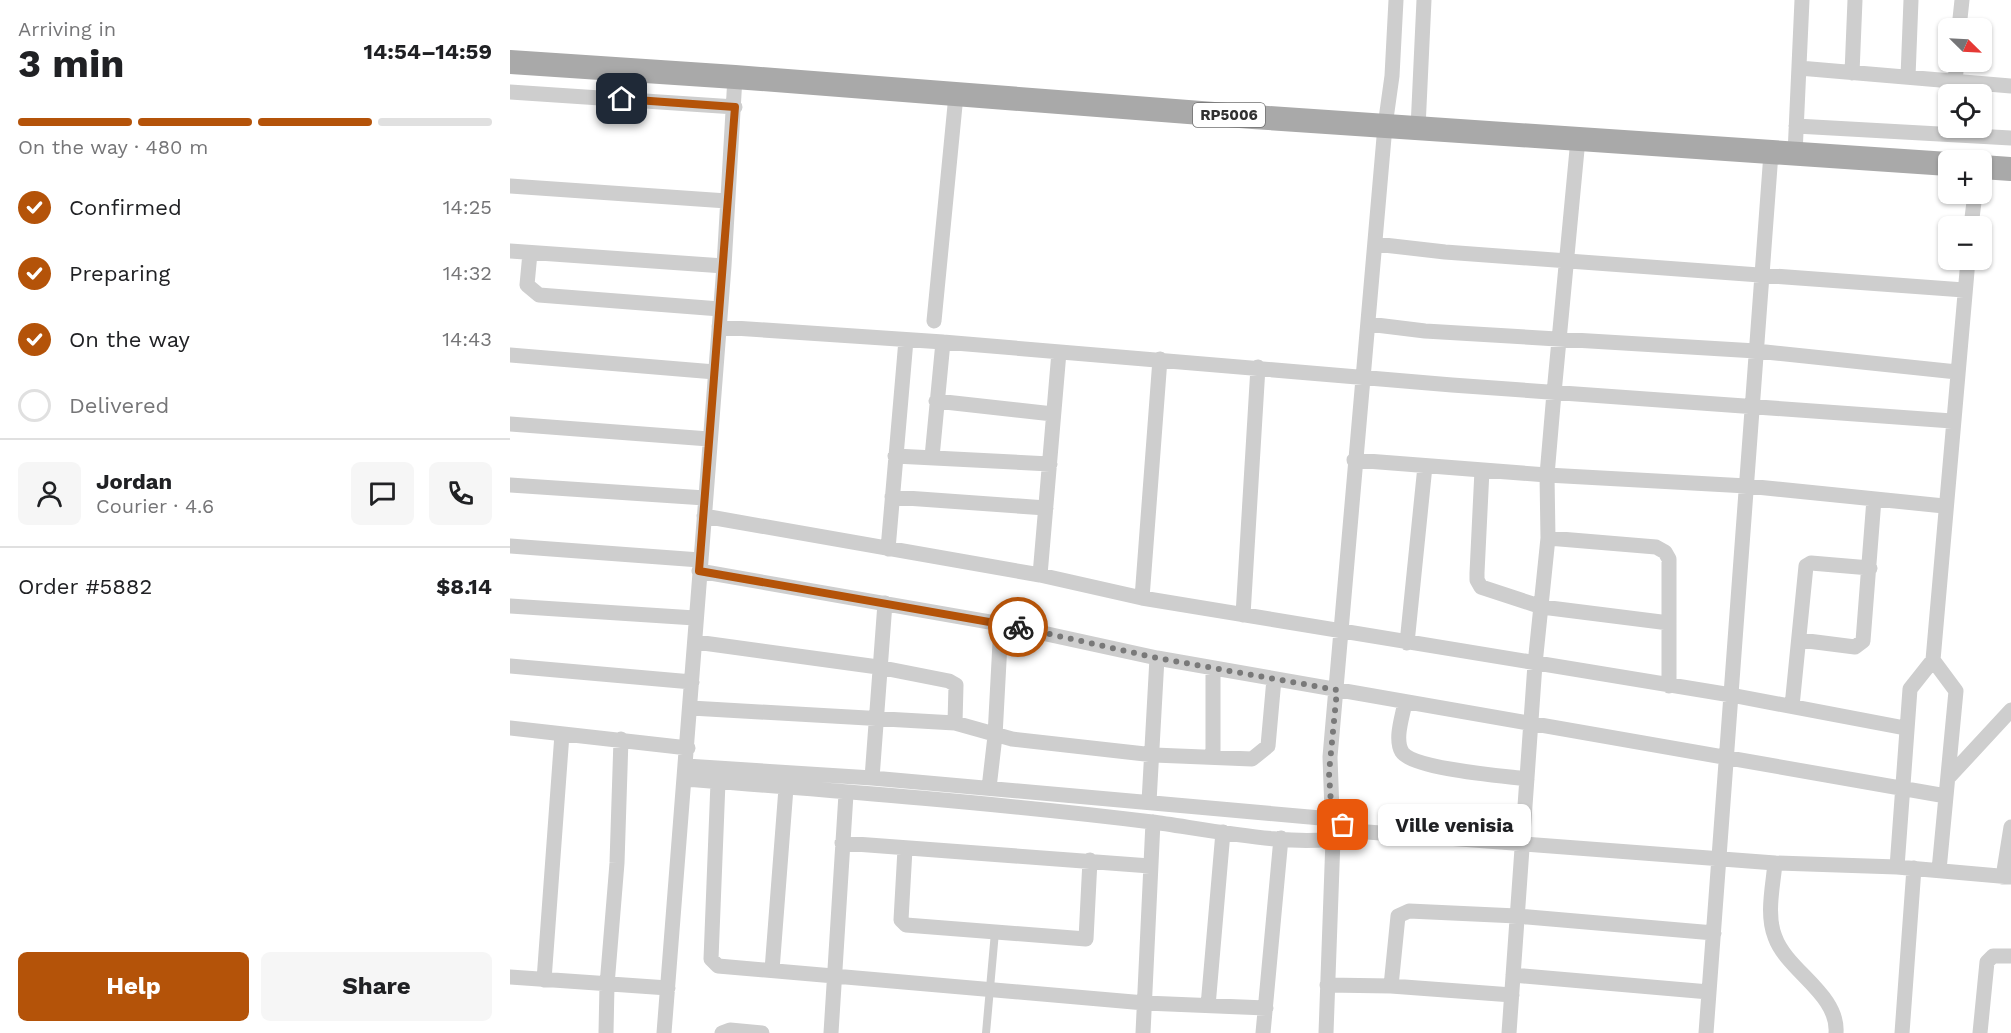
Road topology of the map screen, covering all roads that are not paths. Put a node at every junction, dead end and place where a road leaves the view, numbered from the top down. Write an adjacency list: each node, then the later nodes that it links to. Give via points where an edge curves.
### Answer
1 (1396, 0): 19 (street)
2 (1424, 0): 21 (street)
3 (1802, 0): 9 (street)
4 (1855, 0): 11 (street)
5 (1911, 0): 13 (street)
6 (1962, 0): 7 (street)
7 (1960, 18)
8 (510, 62): 12 (main road, RP5006)
9 (1799, 68): 11 (street); 20 (street)
10 (1956, 72): 14 (street)
11 (1852, 73): 13 (street)
12 (735, 76): 17 (main road, RP5006); 18 (street)
13 (1908, 77): 14 (street)
14 (1955, 81): 15 (street)
15 (2011, 86)
16 (510, 92): 18 (street)
17 (956, 95): 19 (main road, RP5006); 40 (street)
18 (735, 107): 30 (street)
19 (1385, 126): 21 (main road, RP5006); 31 (street)
20 (1796, 126): 22 (street); 25 (street)
21 (1418, 128): 23 (main road, RP5006)
22 (2011, 138)
23 (1578, 139): 24 (main road, RP5006); 34 (street)
24 (1771, 153): 25 (main road, RP5006); 37 (street)
25 (1795, 154): 26 (main road, RP5006)
26 (1938, 163)
27 (1992, 168): 28 (main road)
28 (2011, 169)
29 (510, 186): 30 (street)
30 (727, 201): 35 (street)
31 (1375, 244): 34 (street); 41 (street)
32 (510, 251): 33 (street)
33 (530, 253): 35 (street); 39 (street, via 527,285 539,295)
34 (1566, 260): 37 (street); 44 (street)
35 (724, 266): 39 (street)
36 (1967, 270): 38 (street)
37 (1762, 274): 38 (street); 46 (street)
38 (1964, 290): 52 (street)
39 (720, 309): 42 (street)
40 (934, 321)
41 (1368, 324): 44 (street); 53 (street)
42 (719, 327): 43 (street); 51 (street)
43 (906, 340): 45 (street); 61 (street)
44 (1560, 340): 46 (street); 54 (street)
45 (943, 342): 47 (street); 55 (street)
46 (1756, 351): 52 (street); 56 (street)
47 (1059, 352): 49 (street); 57 (street)
48 (510, 355): 51 (street)
49 (1160, 359): 50 (street); 82 (street)
50 (1258, 367): 53 (street); 86 (street)
51 (715, 372): 60 (street)
52 (1957, 372): 58 (street)
53 (1362, 375): 54 (street); 63 (street)
54 (1554, 393): 56 (street); 67 (street)
55 (936, 401): 57 (street); 62 (street)
56 (1752, 405): 58 (street); 69 (street)
57 (1053, 414): 64 (street)
58 (1952, 421): 73 (street)
59 (510, 424): 60 (street)
60 (709, 439): 71 (street)
61 (895, 456): 62 (street); 70 (street)
62 (932, 457): 64 (street)
63 (1354, 460): 65 (street); 90 (street)
64 (1050, 464): 74 (street)
65 (1425, 466): 66 (street); 93 (street)
66 (1482, 470): 67 (street); 85 (street, via 1477,580 1485,590)
67 (1547, 476): 69 (street); 76 (street)
68 (510, 485): 71 (street)
69 (1747, 486): 72 (street); 104 (street)
70 (892, 497): 74 (street); 78 (street)
71 (705, 498): 75 (street)
72 (1874, 499): 73 (street); 80 (street)
73 (1944, 506): 95 (street)
74 (1046, 508): 81 (street)
75 (704, 516): 78 (street); 79 (street)
76 (1548, 538): 85 (street); 88 (street, via 1662,549 1669,559)
77 (510, 546): 79 (street)
78 (888, 549): 81 (street)
79 (699, 566): 83 (street); 87 (street)
80 (1870, 568): 91 (street, via 1805,568); 91 (street, via 1865,637 1861,644 1855,647)
81 (1040, 575): 82 (street)
82 (1142, 598): 86 (street)
83 (885, 603): 89 (street); 98 (street)
84 (510, 606): 87 (street)
85 (1542, 607): 88 (street); 96 (street)
86 (1243, 615): 90 (street)
87 (695, 618): 92 (street)
88 (1669, 623): 102 (street)
89 (1001, 624): 94 (street); 115 (street)
90 (1343, 631): 93 (street); 103 (street)
91 (1800, 640): 106 (street)
92 (696, 642): 98 (street); 101 (street)
93 (1407, 644): 96 (street)
94 (1157, 658): 99 (street); 118 (street)
95 (1933, 660): 113 (street, via 1910,689); 122 (street, via 1956,691)
96 (1535, 664): 102 (street); 111 (street)
97 (510, 666): 101 (street)
98 (878, 667): 109 (street); 110 (street, via 956,685)
99 (1213, 668): 100 (street); 119 (street)
100 (1274, 679): 103 (street); 119 (street, via 1268,746 1252,759)
101 (692, 682): 107 (street)
102 (1669, 686): 104 (street)
103 (1337, 690): 105 (street); 132 (street, via 1329,773)
104 (1731, 695): 106 (street); 120 (street)
105 (1405, 702): 111 (street); 124 (street, via 1399,741 1407,757 1427,765)
106 (1792, 706): 113 (street)
107 (691, 708): 109 (street); 117 (street)
108 (2011, 710): 122 (street)
109 (875, 717): 110 (street); 123 (street)
110 (955, 723): 115 (street)
111 (1531, 723): 120 (street); 124 (street)
112 (510, 728): 114 (street)
113 (1905, 728): 128 (street)
114 (562, 734): 116 (street); 158 (street)
115 (995, 736): 118 (street); 127 (street)
116 (621, 739): 117 (street); 159 (street)
117 (688, 748): 121 (street)
118 (1154, 755): 119 (street); 131 (street)
119 (1213, 757)
120 (1726, 757): 128 (street); 142 (street)
121 (686, 773): 123 (street); 125 (street); 162 (street)
122 (1949, 777): 130 (street)
123 (872, 778): 127 (street)
124 (1527, 779): 140 (street)
125 (718, 782): 126 (street); 154 (street, via 711,959 718,966)
126 (786, 788): 129 (street); 154 (street)
127 (988, 788): 131 (street)
128 (1901, 789): 130 (street); 146 (street)
129 (846, 794): 133 (street); 139 (street)
130 (1946, 796): 148 (street)
131 (1149, 802): 132 (street)
132 (1332, 819): 135 (street); 138 (street)
133 (1153, 822): 136 (street); 145 (street)
134 (2011, 827): 149 (street)
135 (1354, 831): 138 (street); 140 (street)
136 (1223, 832): 137 (street); 167 (street)
137 (1281, 838): 138 (street); 168 (street)
138 (1333, 839): 160 (street)
139 (842, 843): 141 (street); 156 (street)
140 (1522, 844): 142 (street); 150 (street)
141 (905, 849): 143 (street); 151 (street, via 903,923)
142 (1719, 859): 144 (street); 152 (street)
143 (1090, 860): 145 (street); 151 (street, via 1086,939)
144 (1775, 863): 146 (street); 180 (street, via 1775,938 1829,1006 1837,1023)
145 (1150, 866): 166 (street)
146 (1897, 867): 147 (street)
147 (1914, 868): 148 (street); 181 (street)
148 (1939, 870): 149 (street)
149 (2007, 877)
150 (1517, 916): 152 (street); 155 (street); 161 (street, via 1402,913 1398,916)
151 (995, 932): 163 (lane)
152 (1714, 933): 164 (street)
153 (2011, 956): 182 (street, via 1993,956 1987,962)
154 (772, 970): 156 (street)
155 (1513, 975): 164 (street); 165 (street)
156 (834, 976): 163 (street); 173 (street)
157 (510, 977): 158 (street)
158 (544, 980): 159 (street)
159 (607, 985): 162 (street); 169 (street)
160 (1327, 985): 161 (street); 177 (street)
161 (1391, 986): 165 (street)
162 (668, 988): 170 (street)
163 (991, 990): 166 (street); 174 (lane)
164 (1709, 992): 179 (street)
165 (1512, 995): 178 (street)
166 (1145, 1003): 167 (street); 175 (street)
167 (1208, 1006): 168 (street)
168 (1266, 1008): 176 (street)
169 (606, 1033)
170 (664, 1033)
171 (722, 1033): 172 (street)
172 (762, 1033)
173 (831, 1033)
174 (986, 1033)
175 (1143, 1033)
176 (1263, 1033)
177 (1326, 1033)
178 (1509, 1033)
179 (1706, 1033)
180 (1836, 1033)
181 (1902, 1033)
182 (1980, 1033)

